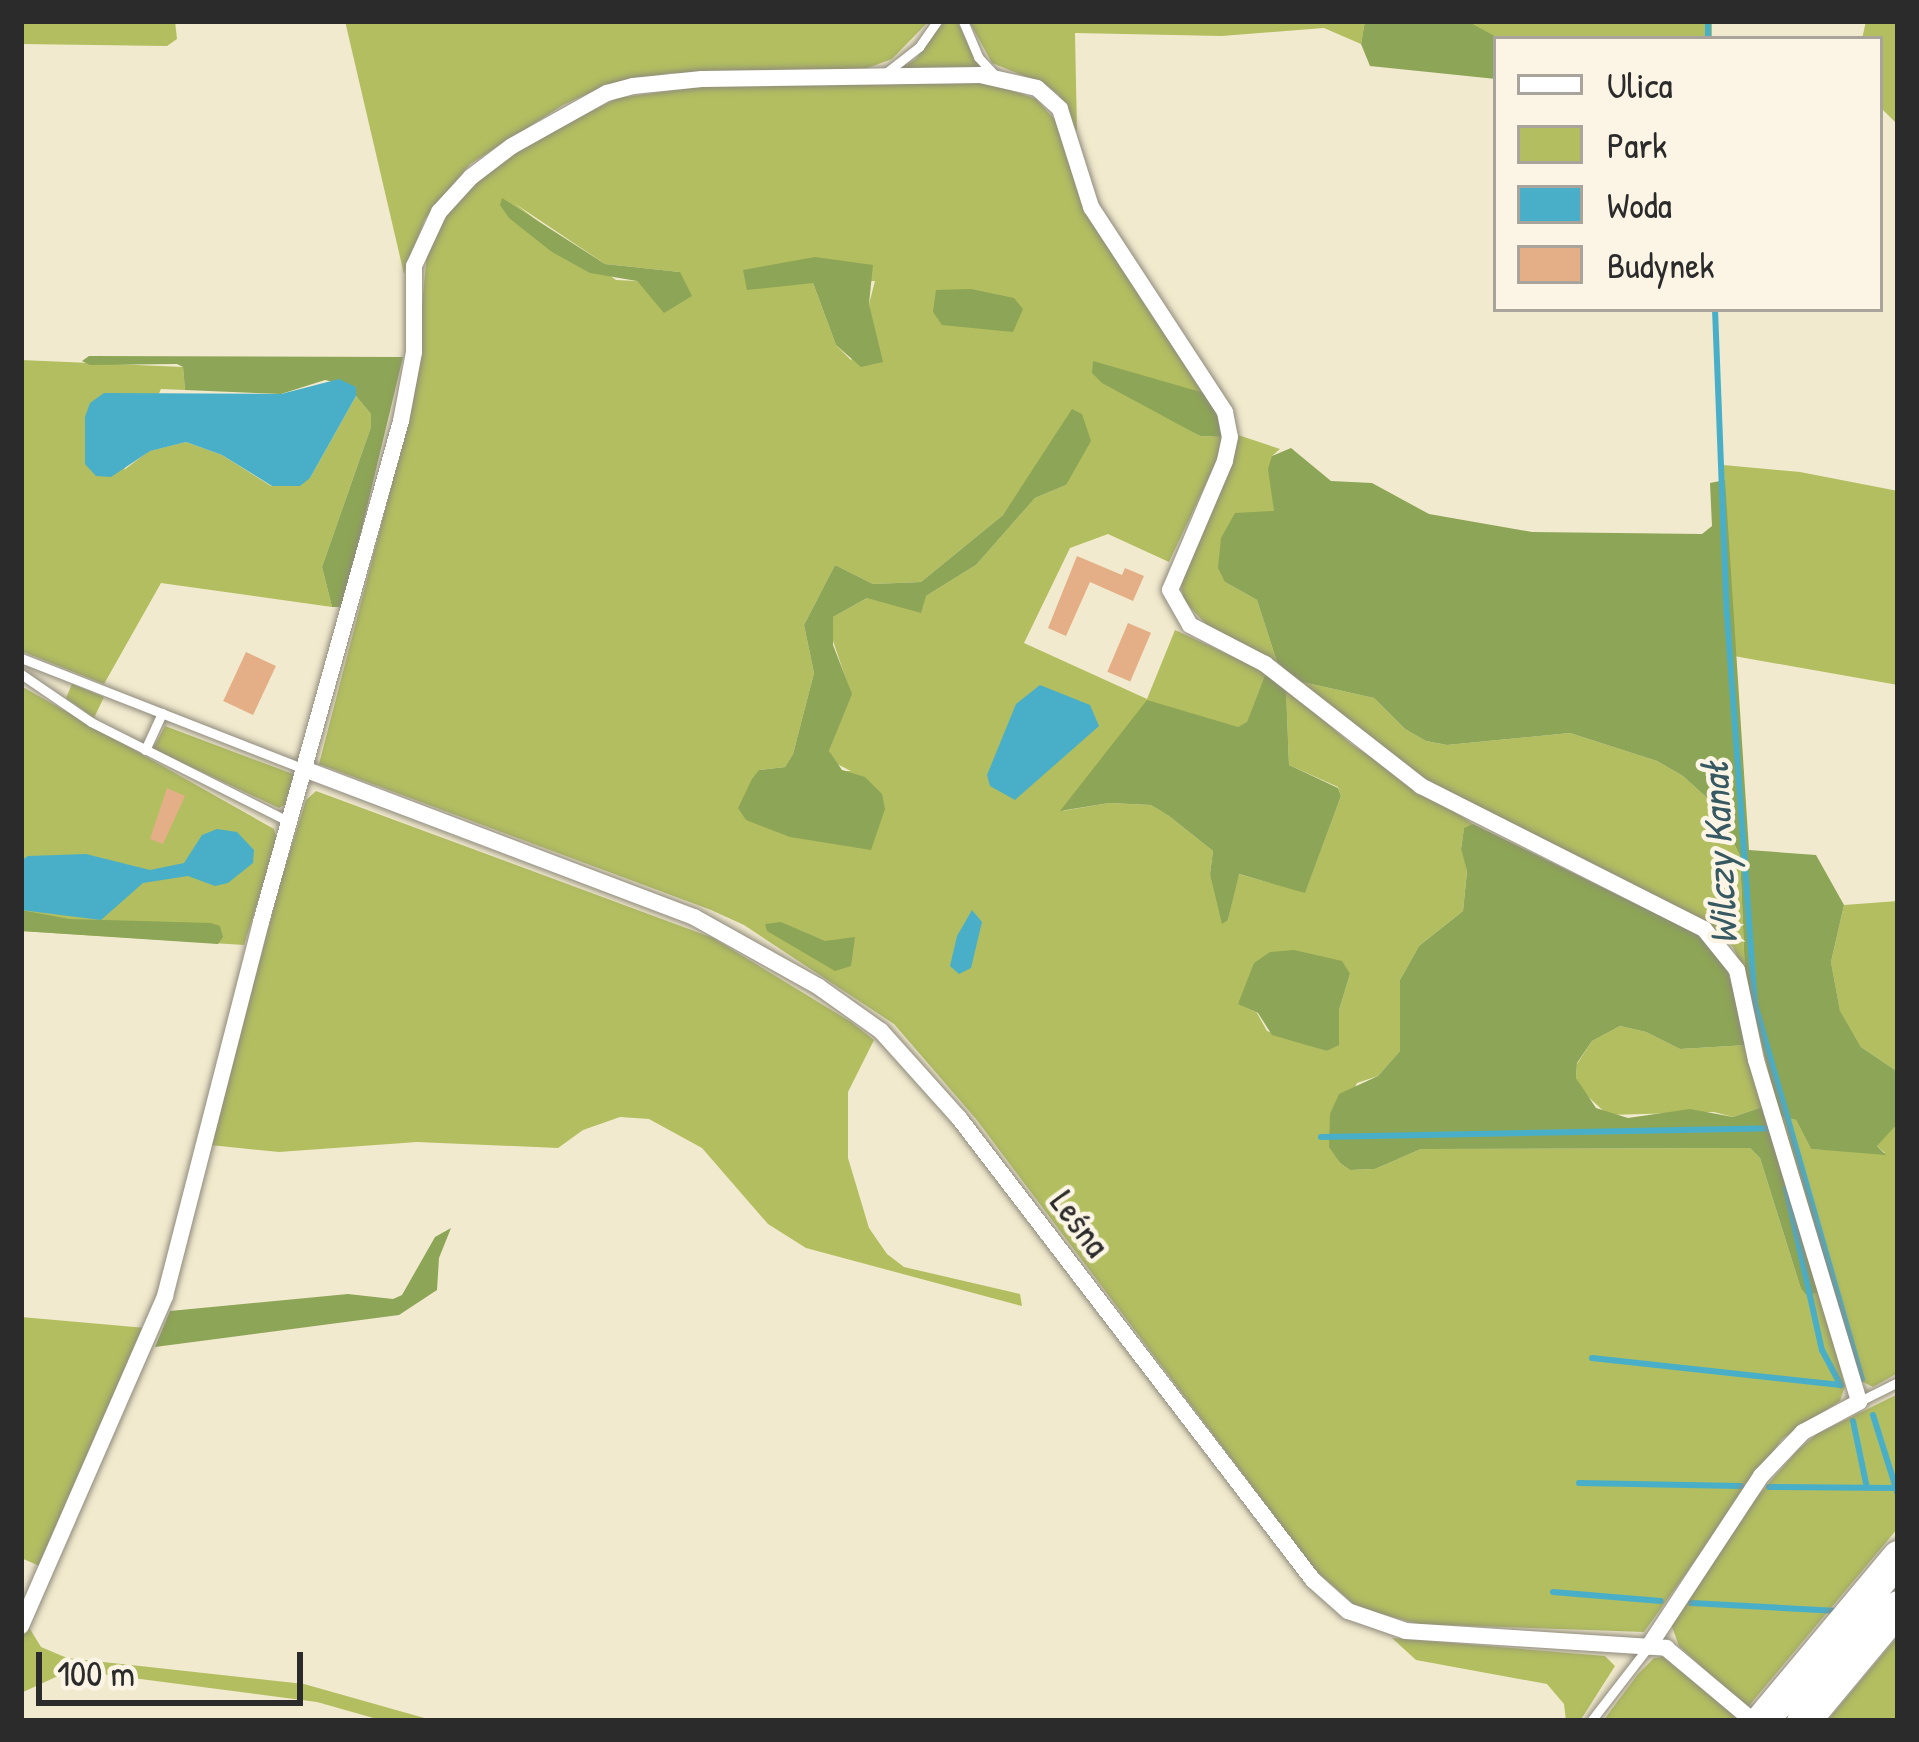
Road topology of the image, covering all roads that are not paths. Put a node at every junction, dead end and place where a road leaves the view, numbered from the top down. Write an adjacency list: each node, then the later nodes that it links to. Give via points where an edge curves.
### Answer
1 (937, 21): 3 (lane, via 919,47)
2 (963, 21): 4 (lane)
3 (878, 76): 4 (street); 9 (street, via 703,79 607,93 488,163 439,212 414,266 409,387)
4 (996, 76): 12 (street, via 1037,88 1060,109 1090,207 1229,424 1225,461 1174,570 1174,606 1190,625 1285,679 1421,786 1717,940 1737,970 1756,1060)
5 (21, 658): 7 (lane)
6 (21, 674): 8 (lane)
7 (162, 713): 8 (lane); 9 (lane)
8 (145, 750): 10 (lane)
9 (307, 770): 10 (street); 16 (street, Leśna, via 694,917 881,1031 959,1118 1313,1580 1348,1611 1406,1631)
10 (290, 822): 15 (street, via 165,1296)
11 (1898, 1382): 12 (lane)
12 (1859, 1402): 16 (street, via 1802,1432 1761,1476)
13 (1898, 1557): 18 (highway)
14 (1898, 1607): 19 (highway)
15 (21, 1626)
16 (1648, 1646): 17 (lane); 18 (street, Leśna, via 1677,1655)
17 (1591, 1721)
18 (1757, 1721)
19 (1803, 1721)

